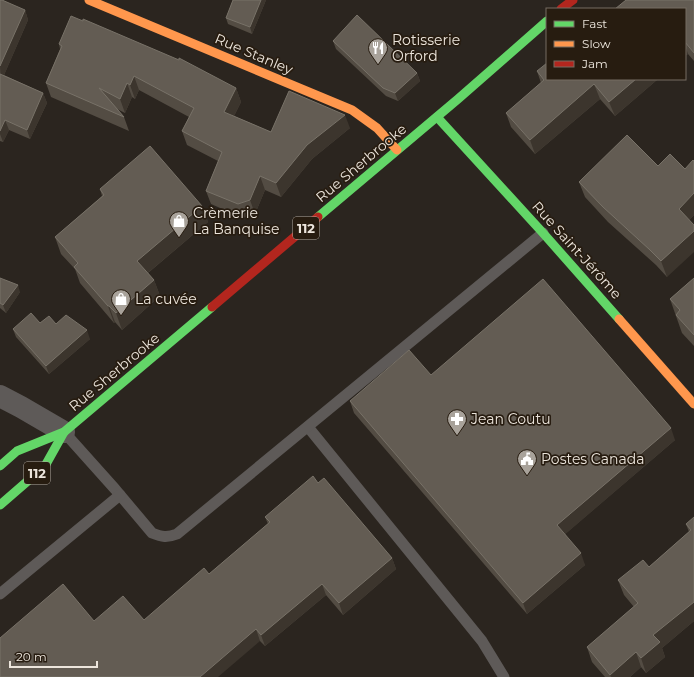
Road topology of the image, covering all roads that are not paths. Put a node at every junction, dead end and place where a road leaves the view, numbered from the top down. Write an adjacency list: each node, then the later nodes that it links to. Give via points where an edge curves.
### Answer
1 (89, 0): 6 (main road, Rue Stanley, via 352,110 378,128)
2 (573, 0): 3 (main road)
3 (562, 8)
4 (546, 22): 5 (main road, Rue Sherbrooke / 112)
5 (437, 117): 6 (main road, Rue Sherbrooke / 112); 7 (main road, Rue Saint-Jérôme)
6 (397, 150): 11 (main road, Rue Sherbrooke / 112)
7 (543, 233): 9 (main road, Rue Saint-Jérôme); 10 (lane)
8 (0, 396): 11 (street)
9 (694, 404)
10 (308, 427): 13 (lane, via 178,534 169,537 152,533); 16 (lane, via 465,620)
11 (64, 432): 12 (main road, Rue Sherbrooke / 112, via 18,451); 13 (lane); 14 (main road, Rue Sherbrooke / 112, via 45,466)
12 (0, 466)
13 (120, 495): 15 (lane)
14 (0, 505)
15 (0, 594)
16 (504, 677)

